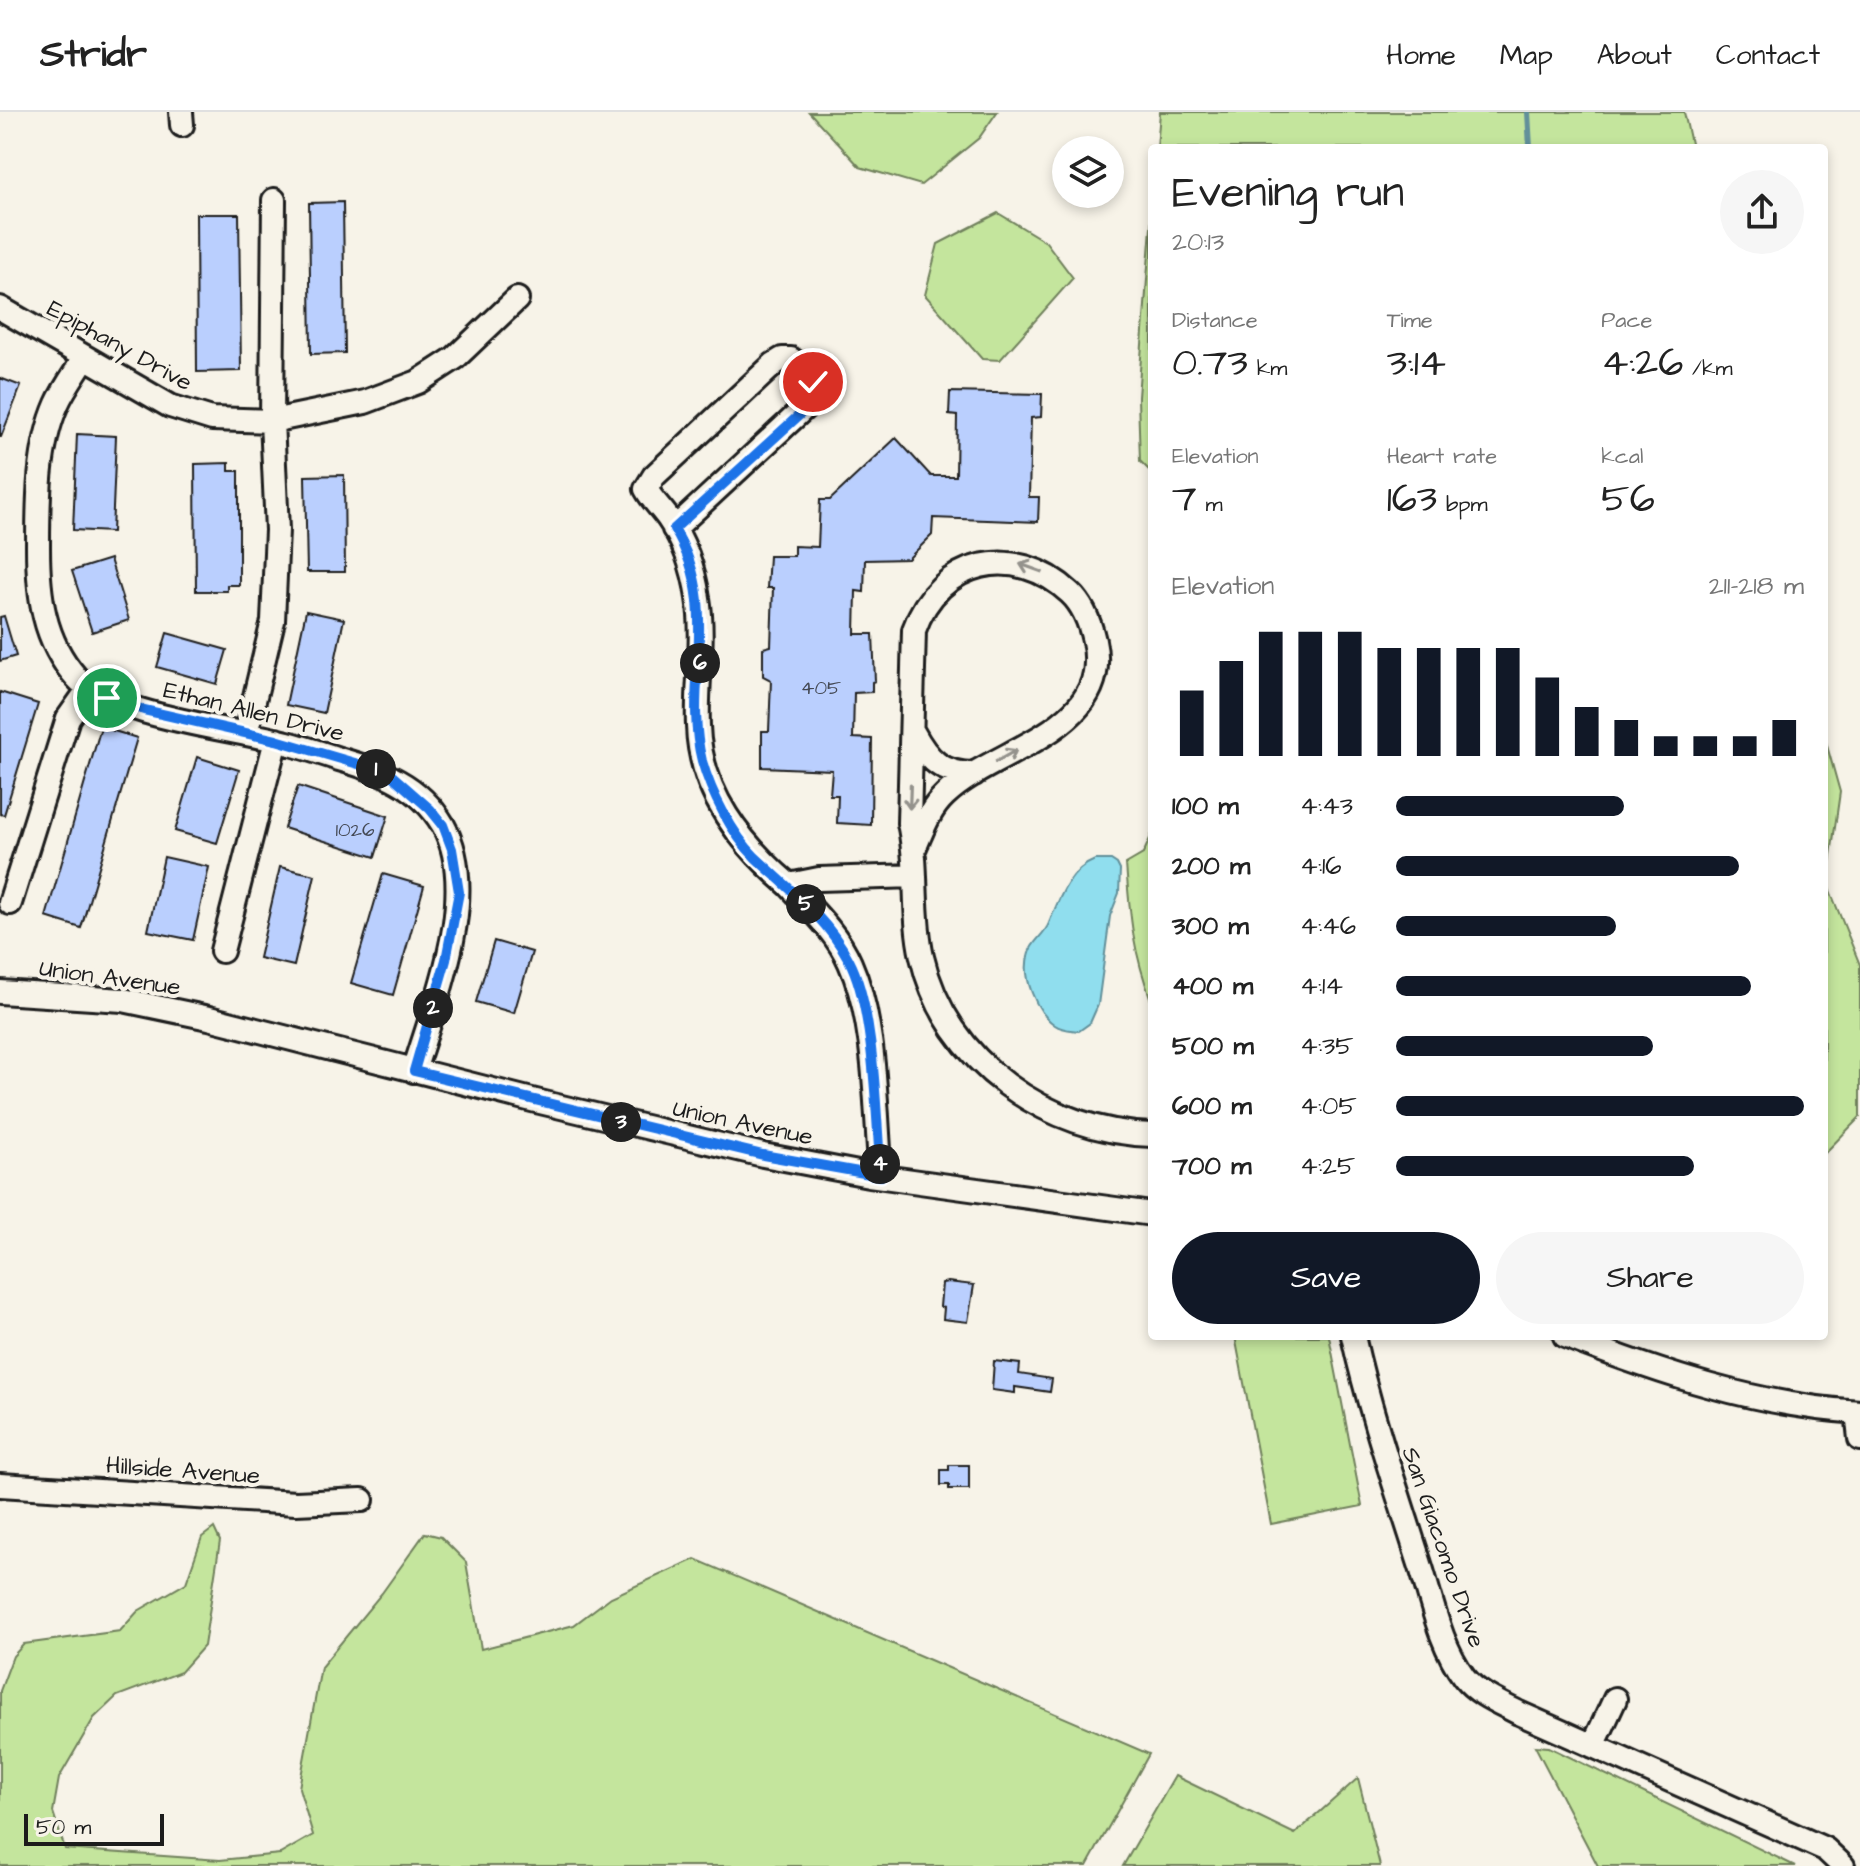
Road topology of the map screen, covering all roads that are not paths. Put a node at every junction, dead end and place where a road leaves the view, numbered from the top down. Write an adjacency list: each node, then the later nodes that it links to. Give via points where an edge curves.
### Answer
1 (274, 200): 5 (street)
2 (517, 299): 5 (street, Epiphany Drive, via 455,358 418,382 365,402)
3 (0, 308): 4 (street, Epiphany Drive)
4 (85, 357): 5 (street, Epiphany Drive, via 190,414); 7 (street, Ethan Allen Drive, via 57,403 44,443 38,593 50,636 76,678)
5 (272, 421): 9 (street, via 277,530 273,621)
6 (674, 529): 6 (street, via 646,489 649,482 774,364 791,359 813,382 814,399); 14 (street, via 698,596 698,727 706,775 753,855)
7 (90, 687): 9 (street, Ethan Allen Drive, via 144,710); 15 (street, via 68,718)
8 (912, 731): 11 (street, via 938,767); 11 (street, one-way to 8, via 1055,728 1078,709 1092,686 1096,650 1090,622 1073,596 1050,576 1022,564 993,563 967,570 931,597 914,630); 12 (street, one-way to 12, via 909,823)
9 (246, 734): 10 (street, Ethan Allen Drive)
10 (276, 740): 16 (street); 18 (street, Ethan Allen Drive, via 389,773 443,825 459,892)
11 (974, 774): 12 (street, via 943,797 926,819)
12 (915, 847): 13 (street)
13 (915, 876): 14 (street); 19 (street, via 922,957 930,983 982,1063 1018,1093 1060,1116 1106,1131)
14 (789, 885): 20 (street, via 850,961 863,1002)
15 (10, 903)
16 (222, 951)
17 (0, 992): 18 (street, Union Avenue, via 123,1000)
18 (414, 1071): 20 (street, Union Avenue, via 763,1155)
19 (1148, 1135)
20 (881, 1176): 21 (street, Union Avenue)
21 (1148, 1213)
22 (1354, 1340): 29 (street, San Giacomo Drive, via 1383,1449 1451,1655 1465,1678 1484,1694)
23 (1575, 1340): 24 (street, via 1709,1385)
24 (1858, 1412): 25 (street)
25 (1860, 1439)
26 (0, 1485): 27 (street, Hillside Avenue, via 296,1503)
27 (362, 1500)
28 (1615, 1699): 29 (street)
29 (1593, 1746): 30 (street, San Giacomo Drive, via 1825,1849)
30 (1843, 1866)

